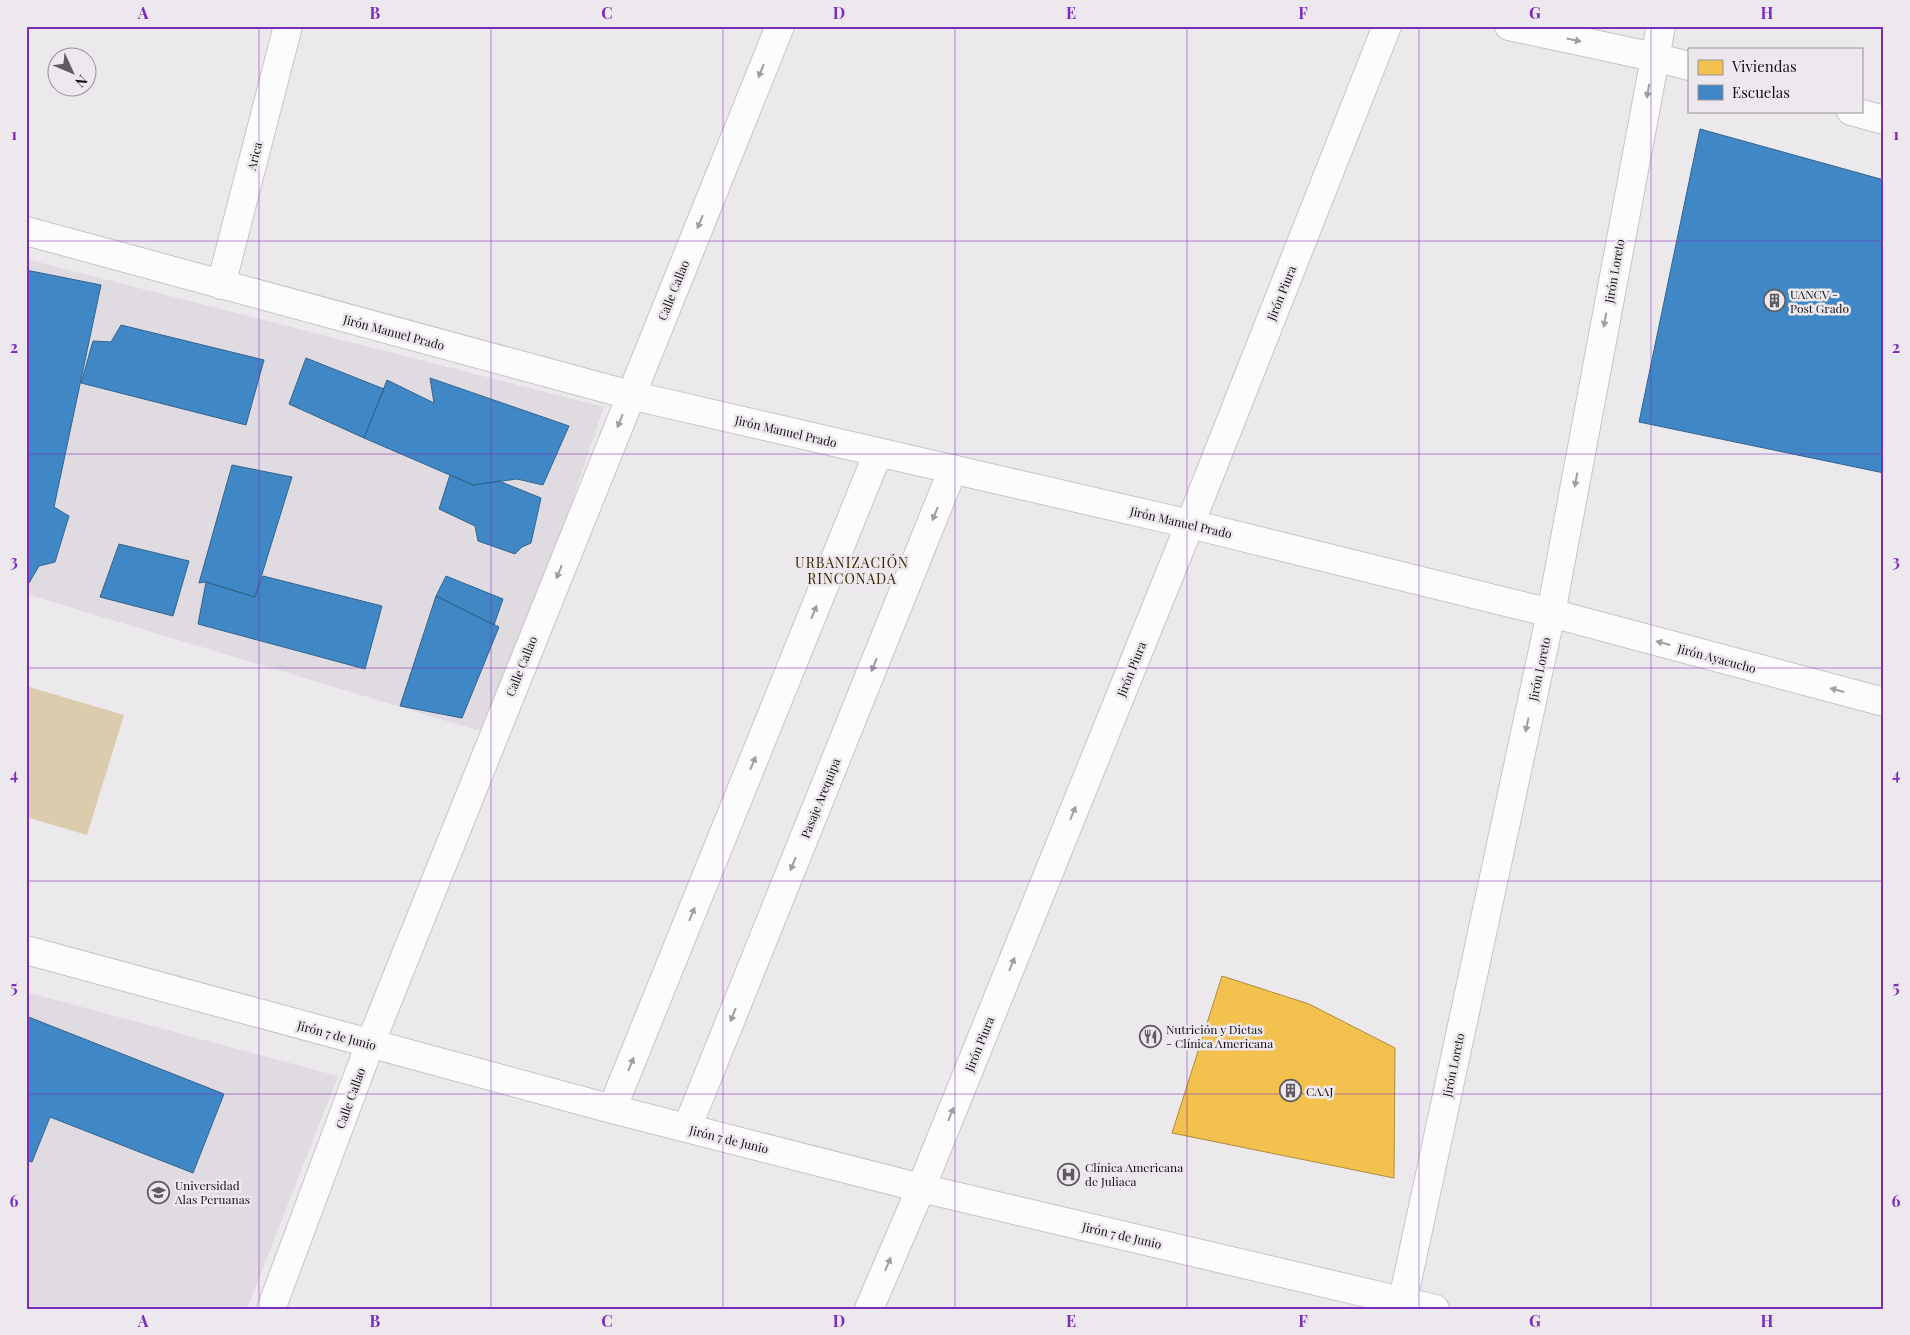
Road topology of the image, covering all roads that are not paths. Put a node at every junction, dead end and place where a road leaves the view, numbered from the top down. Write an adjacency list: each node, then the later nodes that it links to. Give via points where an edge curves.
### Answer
1 (288, 26): 11 (street, Arica)
2 (780, 26): 12 (street, Calle Callao, one-way to 12)
3 (1386, 26): 15 (street, Jirón Piura)
4 (1510, 26): 6 (street, one-way to 6)
5 (1661, 26): 6 (street, Jirón Loreto)
6 (1654, 57): 7 (street); 16 (street, Jirón Loreto, one-way to 16)
7 (1688, 66)
8 (1855, 112): 9 (street)
9 (1884, 120)
10 (26, 231): 11 (street, Jirón Manuel Prado)
11 (221, 285): 12 (street, Jirón Manuel Prado)
12 (630, 395): 13 (street, Jirón Manuel Prado); 19 (street, Calle Callao, one-way to 19)
13 (878, 453): 14 (street, Jirón Manuel Prado); 20 (street, one-way to 13)
14 (953, 469): 15 (street, Jirón Manuel Prado); 21 (street, Pasaje Arequipa, one-way to 21)
15 (1190, 524): 16 (street, Jirón Manuel Prado); 22 (street, Jirón Piura, one-way to 15)
16 (1551, 614): 17 (street, Jirón Ayacucho, one-way to 16); 23 (street, Jirón Loreto, one-way to 23)
17 (1884, 702)
18 (26, 950): 19 (street, Jirón 7 de Junio)
19 (370, 1044): 20 (street, Jirón 7 de Junio); 24 (street, Calle Callao)
20 (612, 1109): 21 (street, Jirón 7 de Junio)
21 (687, 1128): 22 (street, Jirón 7 de Junio)
22 (921, 1188): 23 (street, Jirón 7 de Junio); 25 (street, Jirón Piura, one-way to 22)
23 (1402, 1305): 26 (street, Jirón 7 de Junio)
24 (271, 1309)
25 (869, 1309)
26 (1435, 1309)

